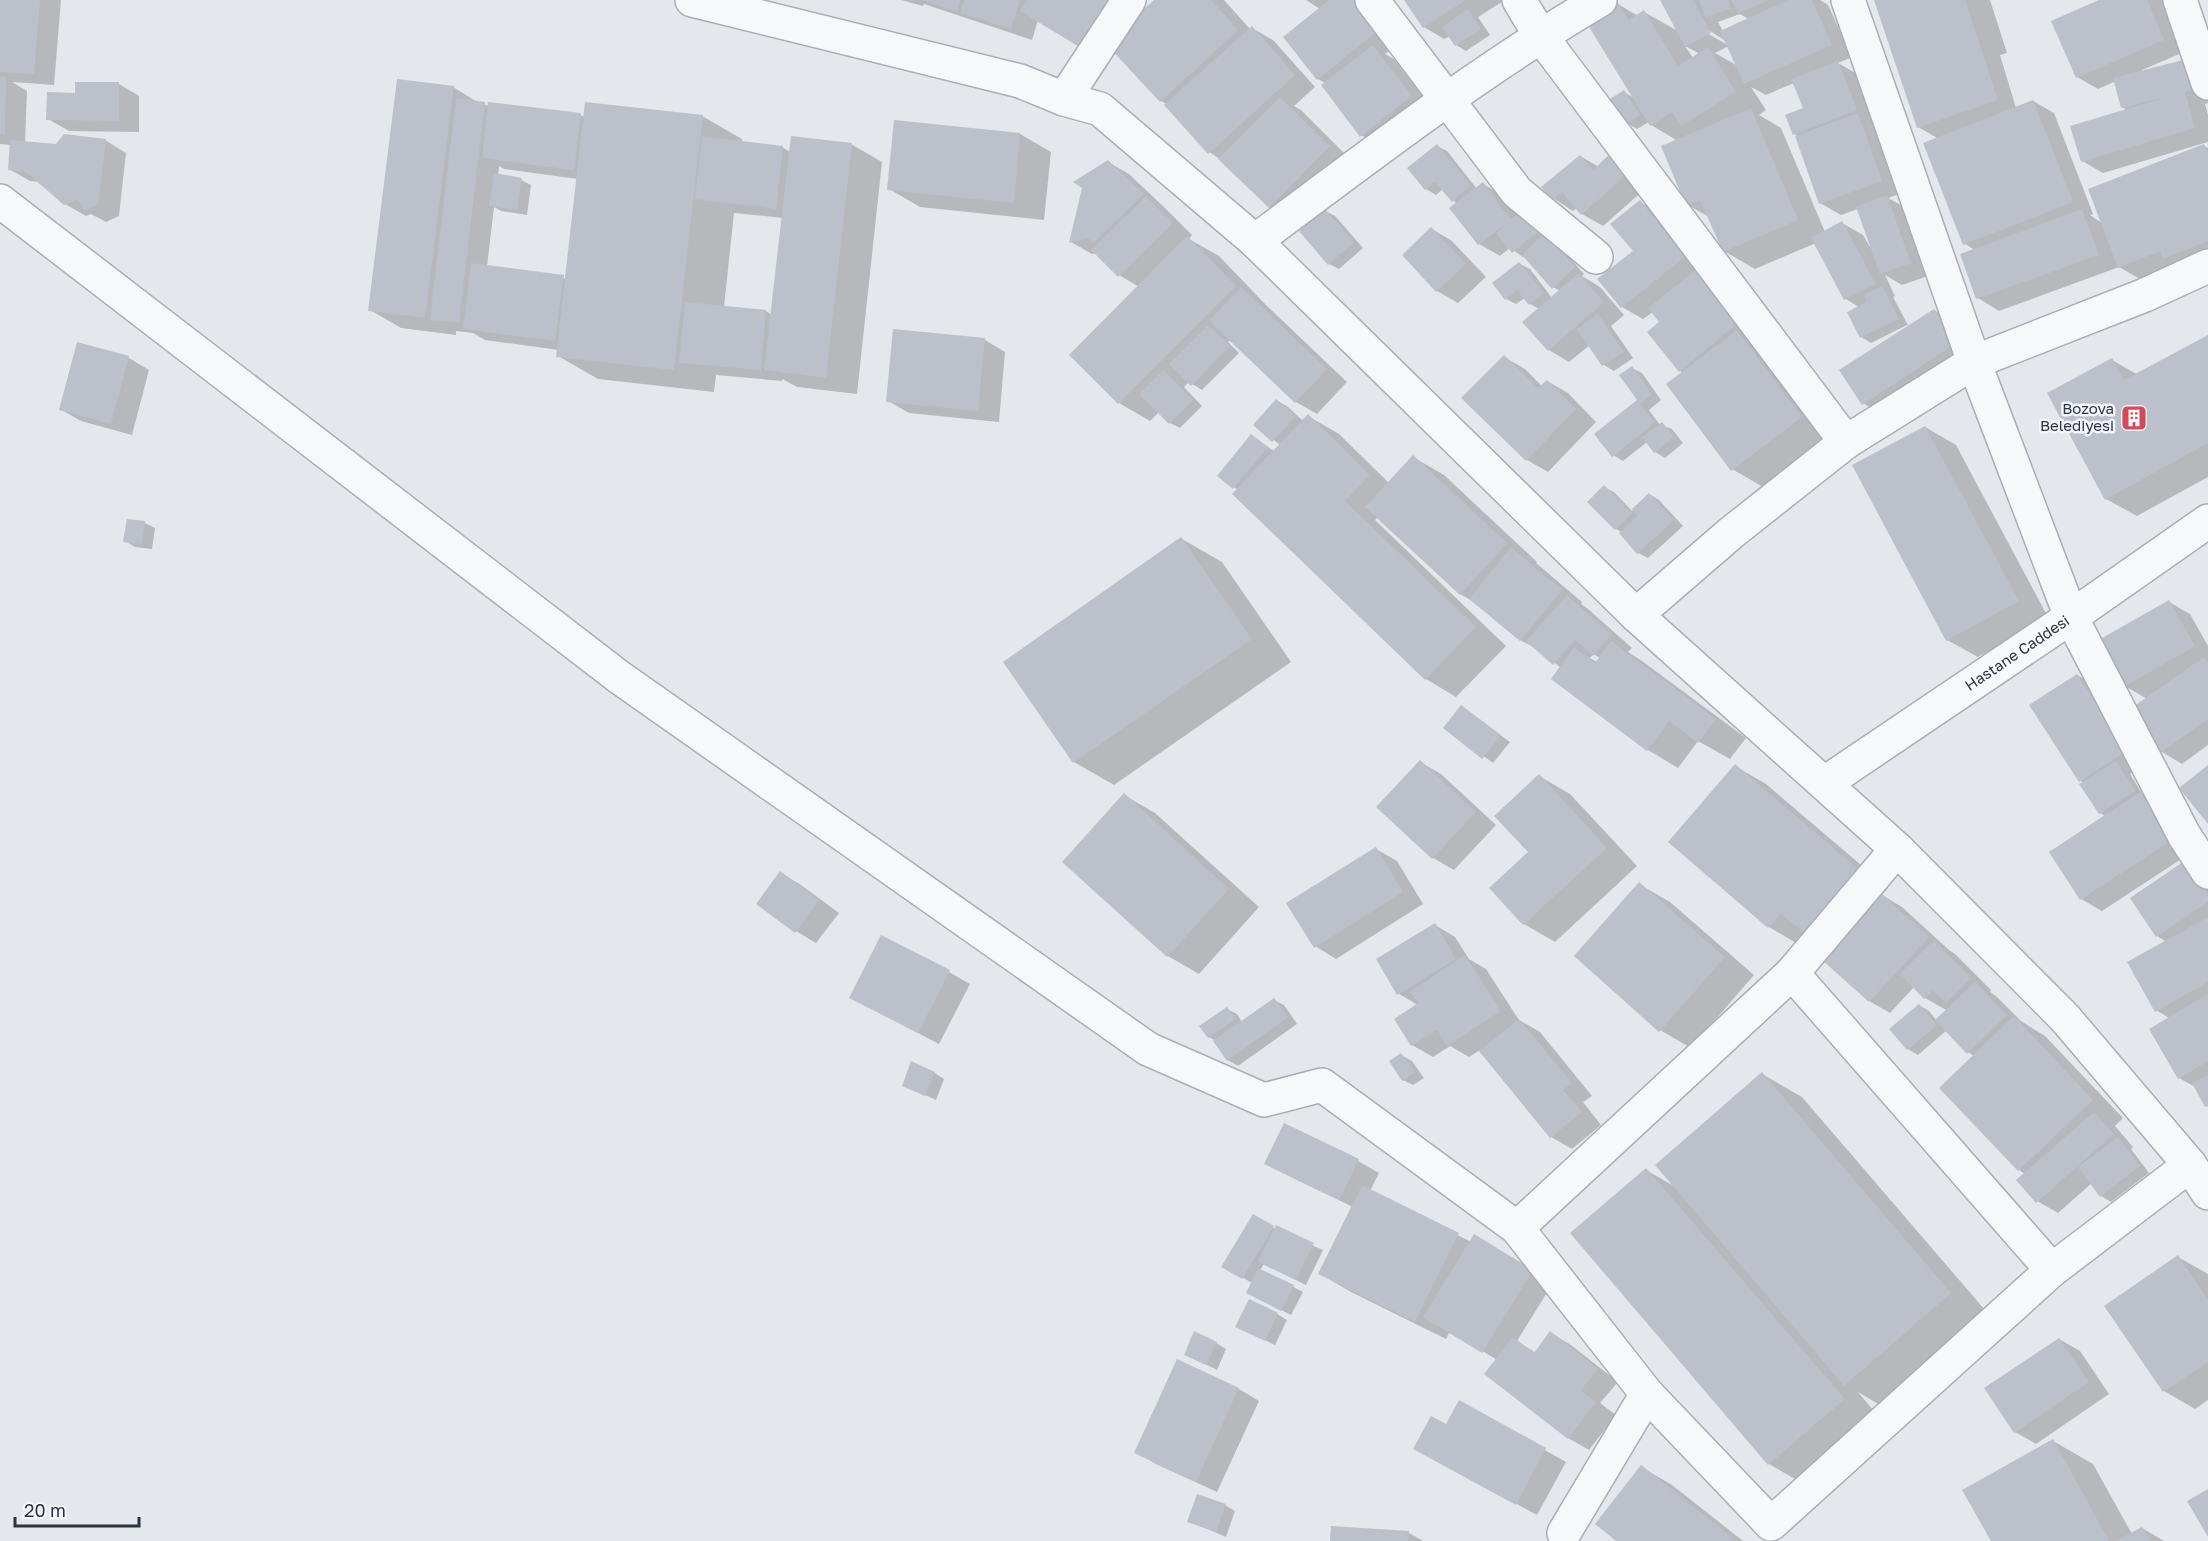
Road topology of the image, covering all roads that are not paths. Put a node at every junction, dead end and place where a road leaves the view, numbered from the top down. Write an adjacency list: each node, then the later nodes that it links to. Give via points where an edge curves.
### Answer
1 (692, 0): 10 (street, via 1020,81)
2 (1129, 0): 10 (street)
3 (1372, 0): 11 (street)
4 (1520, 0): 8 (street)
5 (1600, 0): 8 (street)
6 (1848, 0): 16 (street)
7 (2180, 0): 9 (street)
8 (1540, 35): 11 (street); 17 (street)
9 (2208, 83)
10 (1064, 99): 13 (street, via 1100,109)
11 (1445, 99): 13 (street); 14 (street, via 1517,192)
12 (0, 201): 27 (street, via 619,676 1148,1049 1264,1100 1322,1085)
13 (1255, 241): 19 (street)
14 (1596, 257)
15 (2208, 266): 16 (street)
16 (1974, 362): 17 (street); 20 (street)
17 (1846, 442): 19 (street)
18 (2208, 521): 20 (street, Hastane Caddesi)
19 (1636, 615): 21 (street)
20 (2072, 617): 21 (street, Hastane Caddesi); 23 (street, via 2184,835)
21 (1825, 783): 22 (street)
22 (1897, 849): 24 (street); 25 (street, via 2065,1018)
23 (2208, 872)
24 (1792, 974): 27 (street); 28 (street)
25 (2190, 1165): 26 (street); 28 (street)
26 (2208, 1193)
27 (1517, 1228): 29 (street)
28 (2052, 1270): 29 (street, via 1771,1524)
29 (1647, 1394): 30 (street)
30 (1564, 1533)

